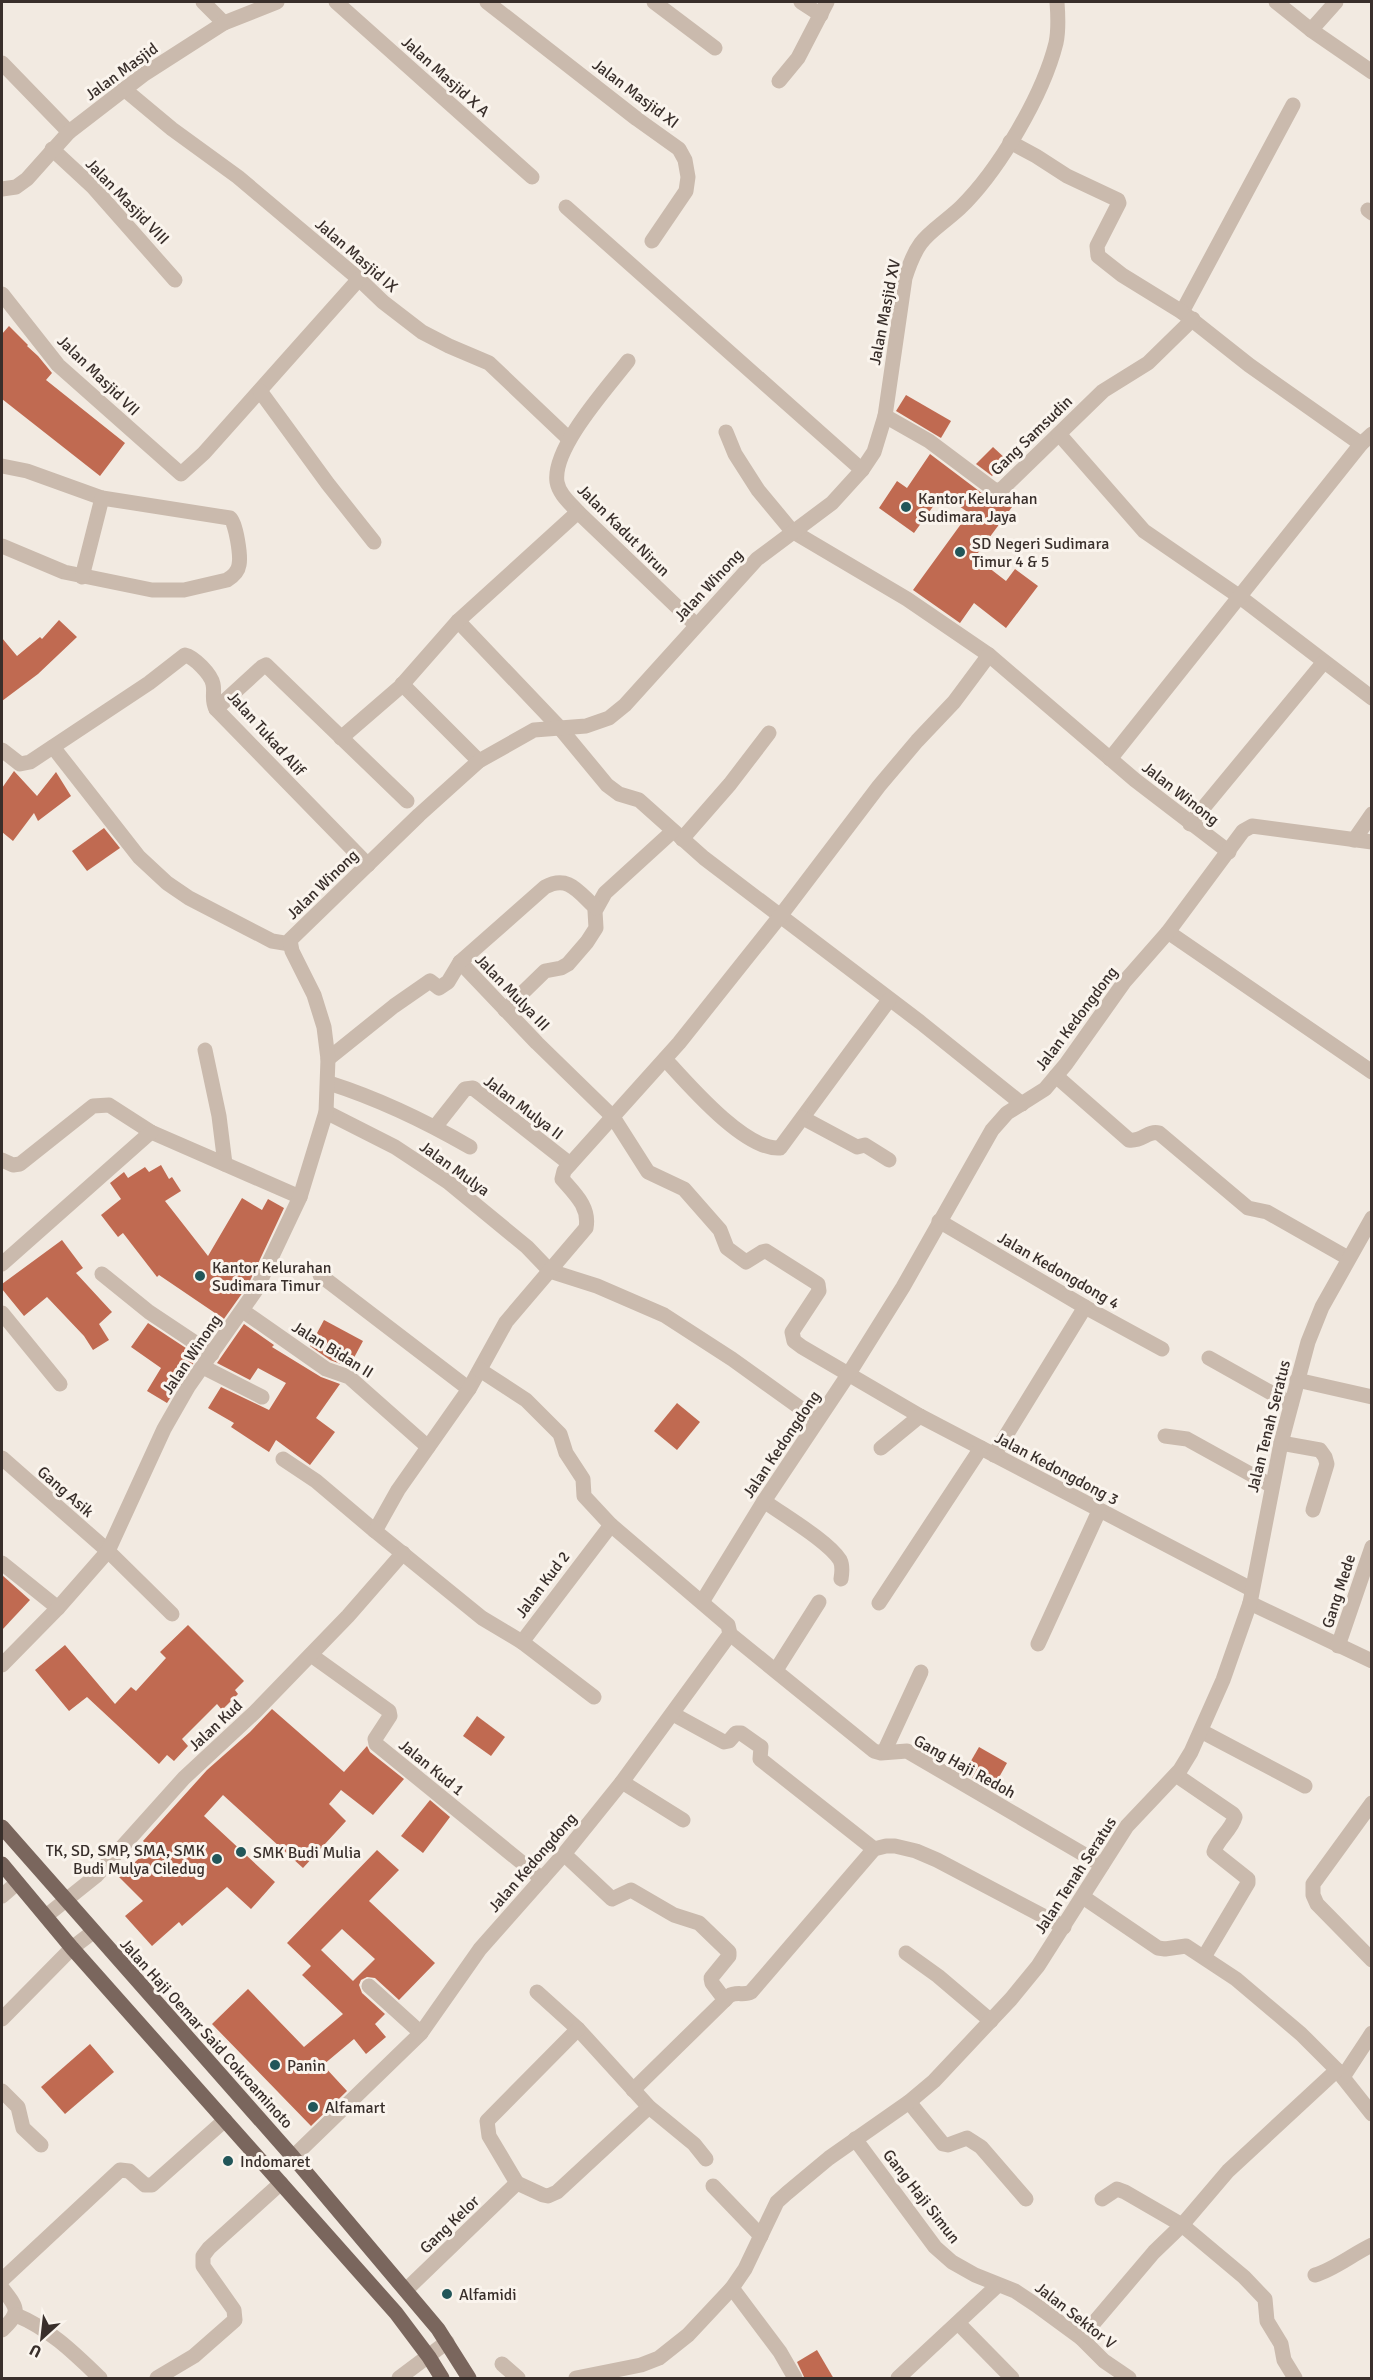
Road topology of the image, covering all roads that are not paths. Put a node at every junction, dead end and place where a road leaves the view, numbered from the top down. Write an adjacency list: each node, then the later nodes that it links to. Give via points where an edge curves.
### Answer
1 (203, 2): 11 (street)
2 (277, 2): 11 (street, Jalan Masjid)
3 (336, 2): 22 (street, Jalan Masjid X A)
4 (487, 2): 25 (street, Jalan Masjid XI, via 679,149 687,168 686,191)
5 (654, 2): 13 (street)
6 (801, 2): 10 (street)
7 (1057, 2): 20 (street, Jalan Masjid XV, via 1058,31 1047,69)
8 (1276, 2): 12 (street)
9 (1336, 2): 12 (street)
10 (824, 8): 16 (street, via 798,58)
11 (224, 23): 17 (street, Jalan Masjid)
12 (1311, 30): 15 (street)
13 (715, 48)
14 (2, 63): 19 (street)
15 (1371, 72)
16 (779, 81)
17 (124, 88): 19 (street, Jalan Masjid); 26 (street, Jalan Masjid IX)
18 (1293, 105): 29 (street, Gang Samsudin)
19 (69, 132): 21 (street, Jalan Masjid)
20 (1010, 142): 29 (street, via 1118,200 1097,246 1098,256); 32 (street, Jalan Masjid XV, via 981,183 922,239 911,258)
21 (52, 150): 23 (street, Jalan Masjid, via 27,179 16,187); 27 (street, Jalan Masjid VIII, via 93,187)
22 (532, 177)
23 (2, 189)
24 (566, 207): 38 (street)
25 (652, 241)
26 (359, 279): 31 (street); 35 (street, Jalan Masjid IX, via 422,332 489,363)
27 (175, 280)
28 (2, 294): 31 (street, Jalan Masjid VII, via 58,365 182,474)
29 (1187, 316): 34 (street, Gang Samsudin, via 1142,368 1103,391); 36 (street, via 1249,365)
30 (628, 361): 35 (street, Jalan Kadut Nirun)
31 (260, 391): 42 (street)
32 (885, 416): 34 (street, Gang Samsudin, via 929,441 998,490); 38 (street, Jalan Masjid XV, via 874,452)
33 (726, 432): 41 (street, Jalan Winong, via 758,489)
34 (1059, 434): 45 (street, via 1144,531)
35 (569, 439): 40 (street, Jalan Kadut Nirun, via 557,481)
36 (1368, 439): 45 (street)
37 (2, 466): 39 (street)
38 (862, 470): 41 (street, Jalan Masjid XV, via 832,502)
39 (102, 498): 44 (street); 44 (street, via 230,518 236,529 239,565 227,580 184,590 152,590)
40 (578, 512): 46 (street); 47 (street, Jalan Kadut Nirun)
41 (792, 531): 47 (street, Jalan Winong, via 757,559); 48 (street, Jalan Winong, via 907,599)
42 (374, 542)
43 (2, 546): 44 (street)
44 (82, 577)
45 (1240, 597): 49 (street); 58 (street)
46 (458, 621): 50 (street); 53 (street)
47 (696, 625): 53 (street, Jalan Winong, via 609,718 586,726)
48 (989, 655): 58 (street, Jalan Winong); 69 (street, via 954,702 879,786)
49 (1323, 663): 51 (street); 62 (street)
50 (402, 684): 55 (street); 59 (street)
51 (1371, 698)
52 (216, 709): 55 (street, via 266,665); 56 (street, Jalan Tukad Alif, via 211,678 191,656 181,656 149,683); 67 (street, Jalan Tukad Alif)
53 (559, 728): 59 (street, Jalan Winong, via 534,730); 63 (street, via 607,785 619,794 639,800)
54 (769, 733): 63 (street, via 730,784)
55 (341, 738): 60 (street)
56 (53, 747): 57 (street, Jalan Tukad Alif, via 20,764); 71 (street, via 139,857 167,883 272,941)
57 (2, 750)
58 (1110, 759): 62 (street, Jalan Winong)
59 (479, 761): 67 (street, Jalan Winong)
60 (407, 801)
61 (1371, 814): 64 (street)
62 (1190, 824): 66 (street, Jalan Winong)
63 (677, 835): 68 (street, via 615,882); 69 (street)
64 (1354, 840): 65 (street, Jalan Kedongdong); 66 (street, Jalan Kedongdong, via 1252,826 1243,831)
65 (1371, 842)
66 (1229, 852): 70 (street, Jalan Kedongdong)
67 (368, 865): 71 (street, Jalan Winong)
68 (596, 908): 72 (street, via 570,884 555,882); 74 (street, via 596,928 587,942 561,968 545,971)
69 (781, 915): 73 (street); 77 (street)
70 (1168, 932): 78 (street); 79 (street, Jalan Kedongdong, via 1125,981)
71 (290, 944): 76 (street, Jalan Winong, via 314,995)
72 (460, 962): 74 (street, Jalan Mulya III); 76 (street, Jalan Mulya III, via 440,988 430,981)
73 (889, 1000): 81 (street); 84 (street)
74 (505, 1010): 83 (street, Jalan Mulya III)
75 (205, 1050): 90 (street)
76 (328, 1059): 80 (street, Jalan Winong)
77 (665, 1059): 83 (street); 84 (street, via 704,1102 759,1142 780,1148)
78 (1371, 1072)
79 (1056, 1076): 81 (street, Jalan Kedongdong, via 1045,1089); 95 (street, via 1129,1140 1160,1132 1248,1208 1267,1212)
80 (329, 1083): 82 (street, Jalan Winong); 85 (street)
81 (1022, 1104): 94 (street, Jalan Kedongdong, via 1000,1118)
82 (326, 1112): 92 (street, Jalan Winong); 97 (street, Jalan Mulya, via 395,1147 448,1182 520,1241)
83 (614, 1117): 91 (street); 108 (street, Jalan Mulya III, via 648,1172 684,1189 720,1230 731,1250 746,1262 766,1251 818,1284 819,1291 792,1336 802,1347)
84 (803, 1118): 89 (street)
85 (435, 1127): 87 (street); 91 (street, Jalan Mulya II, via 465,1089 473,1088)
86 (151, 1132): 88 (street, via 109,1105 100,1104 20,1164); 90 (street); 96 (street)
87 (470, 1147)
88 (2, 1160)
89 (889, 1160)
90 (225, 1164): 92 (street)
91 (570, 1164): 97 (street, via 562,1179 580,1199 588,1220 586,1228)
92 (300, 1197): 101 (street, Jalan Winong)
93 (1371, 1218): 95 (street, Jalan Tenah Seratus)
94 (939, 1221): 100 (street, Jalan Kedongdong 4); 108 (street, Jalan Kedongdong)
95 (1348, 1258): 109 (street, Jalan Tenah Seratus, via 1322,1306)
96 (2, 1264)
97 (550, 1272): 107 (street, via 506,1322); 116 (street, via 664,1315)
98 (102, 1274): 104 (street, via 149,1312)
99 (320, 1275): 111 (street)
100 (1085, 1307): 103 (street, Jalan Kedongdong 4); 121 (street)
101 (243, 1311): 104 (street, Jalan Winong); 119 (street, Jalan Bidan II, via 326,1369 349,1377)
102 (2, 1313): 110 (street)
103 (1162, 1349)
104 (212, 1354): 106 (street, Jalan Winong)
105 (1209, 1358): 114 (street)
106 (203, 1367): 112 (street); 131 (street, Jalan Winong, via 150,1456)
107 (480, 1370): 111 (street); 128 (street, via 526,1400 561,1434 566,1453 584,1479 584,1496)
108 (848, 1376): 115 (street, Jalan Kedongdong 3); 116 (street, Jalan Kedongdong)
109 (1297, 1380): 113 (street); 114 (street, Jalan Tenah Seratus)
110 (60, 1384)
111 (469, 1389): 119 (street)
112 (262, 1397)
113 (1371, 1397)
114 (1291, 1404): 118 (street, Jalan Tenah Seratus)
115 (920, 1416): 120 (street); 121 (street, Jalan Kedongdong 3)
116 (817, 1420): 125 (street, Jalan Kedongdong)
117 (1165, 1436): 124 (street, via 1187,1439)
118 (1281, 1443): 124 (street, Jalan Tenah Seratus); 127 (street, via 1320,1450 1325,1457 1327,1464)
119 (428, 1447): 129 (street)
120 (881, 1448)
121 (988, 1452): 126 (street, Jalan Kedongdong 3); 138 (street)
122 (2, 1458): 131 (street, Gang Asik)
123 (283, 1459): 129 (street, Jalan Kud 2, via 316,1481)
124 (1272, 1486): 135 (street, Jalan Tenah Seratus)
125 (764, 1501): 134 (street, via 826,1546 839,1560); 136 (street, Jalan Kedongdong)
126 (1099, 1510): 135 (street, Jalan Kedongdong 3); 143 (street)
127 (1313, 1510)
128 (611, 1525): 136 (street); 142 (street, Jalan Kud 2)
129 (375, 1531): 132 (street, Jalan Kud 2)
130 (1371, 1547): 144 (street, Gang Mede)
131 (108, 1551): 139 (street, Jalan Winong); 140 (street, Gang Asik)
132 (403, 1552): 142 (street, Jalan Kud 2, via 482,1618); 145 (street, Jalan Kud)
133 (2, 1563): 139 (street)
134 (841, 1579)
135 (1251, 1596): 144 (street, Jalan Kedongdong 3); 152 (street, Jalan Tenah Seratus)
136 (702, 1602): 141 (street, via 728,1625)
137 (819, 1602): 148 (street)
138 (879, 1603)
139 (58, 1608): 147 (street, Jalan Winong)
140 (172, 1614)
141 (730, 1634): 148 (street, Gang Haji Redoh); 151 (street, Jalan Kedongdong)
142 (522, 1642): 150 (street)
143 (1038, 1644)
144 (1338, 1646): 146 (street, Jalan Kedongdong 3)
145 (311, 1655): 164 (street, Jalan Kud 1, via 389,1711 376,1744); 168 (street, Jalan Kud, via 184,1778 96,1876)
146 (1371, 1661)
147 (2, 1665)
148 (776, 1670): 153 (street, Gang Haji Redoh, via 874,1750)
149 (921, 1672): 153 (street)
150 (594, 1697)
151 (673, 1714): 155 (street, Jalan Kedongdong); 160 (street, via 724,1742 741,1733 761,1748 762,1760)
152 (1201, 1731): 154 (street, Jalan Tenah Seratus); 156 (street)
153 (884, 1752): 163 (street, Gang Haji Redoh, via 909,1752)
154 (1176, 1775): 163 (street, Jalan Tenah Seratus, via 1127,1826); 174 (street, via 1233,1814 1233,1822 1214,1852 1248,1879)
155 (622, 1782): 158 (street); 161 (street, Jalan Kedongdong)
156 (1305, 1786)
157 (1371, 1803): 175 (street, via 1312,1889 1317,1904)
158 (682, 1820)
159 (2, 1827): 168 (main road, Jalan Haji Oemar Said Cokroaminoto)
160 (874, 1849): 170 (street, via 895,1846 938,1860); 178 (street, via 751,1992 735,1993)
161 (564, 1854): 164 (street, Jalan Kedongdong); 178 (street, via 612,1899 631,1890 674,1915 701,1924 729,1952 711,1978)
162 (2, 1864): 165 (main road)
163 (1102, 1865): 167 (street, Jalan Tenah Seratus)
164 (542, 1878): 183 (street, Jalan Kedongdong, via 480,1949)
165 (17, 1883): 166 (street); 169 (main road)
166 (2, 1896)
167 (1083, 1897): 170 (street, Jalan Tenah Seratus); 174 (street, via 1158,1948 1186,1946)
168 (64, 1900): 169 (street, Jalan Kud); 171 (main road, Jalan Haji Oemar Said Cokroaminoto)
169 (46, 1916): 172 (main road)
170 (1064, 1927): 181 (street, Jalan Tenah Seratus, via 1038,1966)
171 (93, 1932): 172 (street); 179 (main road, Jalan Haji Oemar Said Cokroaminoto)
172 (72, 1948): 180 (street); 185 (main road)
173 (906, 1953): 181 (street)
174 (1204, 1957): 186 (street, via 1268,2005)
175 (1371, 1960)
176 (369, 1986): 183 (street)
177 (537, 1992): 182 (street)
178 (725, 2000): 187 (street)
179 (171, 2018): 185 (main road); 195 (main road, Jalan Haji Oemar Said Cokroaminoto)
180 (2, 2019)
181 (991, 2021): 189 (street, Jalan Tenah Seratus)
182 (578, 2029): 187 (street); 198 (street, via 487,2121 489,2136)
183 (421, 2033): 195 (street, Jalan Kedongdong)
184 (1371, 2033): 186 (street)
185 (149, 2036): 192 (main road)
186 (1340, 2073): 191 (street); 202 (street, via 1228,2171)
187 (633, 2090): 190 (street)
188 (2, 2091): 194 (street, via 18,2108 23,2128)
189 (909, 2102): 193 (street, Jalan Tenah Seratus); 200 (street, via 943,2144 967,2138 975,2141)
190 (649, 2107): 196 (street); 198 (street, via 557,2192 543,2195)
191 (1371, 2114)
192 (225, 2120): 197 (main road); 206 (street, via 152,2185 120,2170)
193 (855, 2139): 203 (street, Jalan Tenah Seratus, via 777,2202); 207 (street, Gang Haji Simun, via 935,2247 952,2262)
194 (41, 2145)
195 (293, 2157): 210 (main road, Jalan Haji Oemar Said Cokroaminoto)
196 (706, 2159)
197 (281, 2183): 216 (main road, via 396,2313); 218 (street, via 203,2256 203,2266 234,2310 235,2320)
198 (518, 2183): 210 (street, Gang Kelor)
199 (713, 2186): 203 (street)
200 (1026, 2199)
201 (1102, 2199): 202 (street, via 1117,2188)
202 (1182, 2225): 214 (street); 229 (street, via 1265,2299 1267,2321)
203 (761, 2236): 209 (street, Jalan Tenah Seratus)
204 (1371, 2245): 205 (street)
205 (1314, 2275)
206 (2, 2280)
207 (998, 2285): 212 (street); 214 (street, Jalan Sektor V, via 1015,2291)
208 (2, 2288): 211 (street, via 15,2305)
209 (732, 2288): 224 (street, Jalan Tenah Seratus, via 688,2335 659,2358); 225 (street, via 780,2352)
210 (406, 2290): 215 (main road, Jalan Haji Oemar Said Cokroaminoto)
211 (16, 2315): 213 (street); 219 (street, via 58,2340)
212 (958, 2324): 226 (street); 227 (street)
213 (2, 2330)
214 (1081, 2338): 228 (street, Jalan Sektor V)
215 (447, 2342): 216 (street); 222 (main road, Jalan Haji Oemar Said Cokroaminoto)
216 (429, 2357): 220 (street); 221 (main road)
217 (502, 2364): 223 (street)
218 (165, 2377)
219 (100, 2379)
220 (399, 2379)
221 (442, 2379)
222 (469, 2379)
223 (518, 2379)
224 (576, 2379)
225 (795, 2379)
226 (898, 2379)
227 (1012, 2379)
228 (1129, 2379)
229 (1295, 2379)

